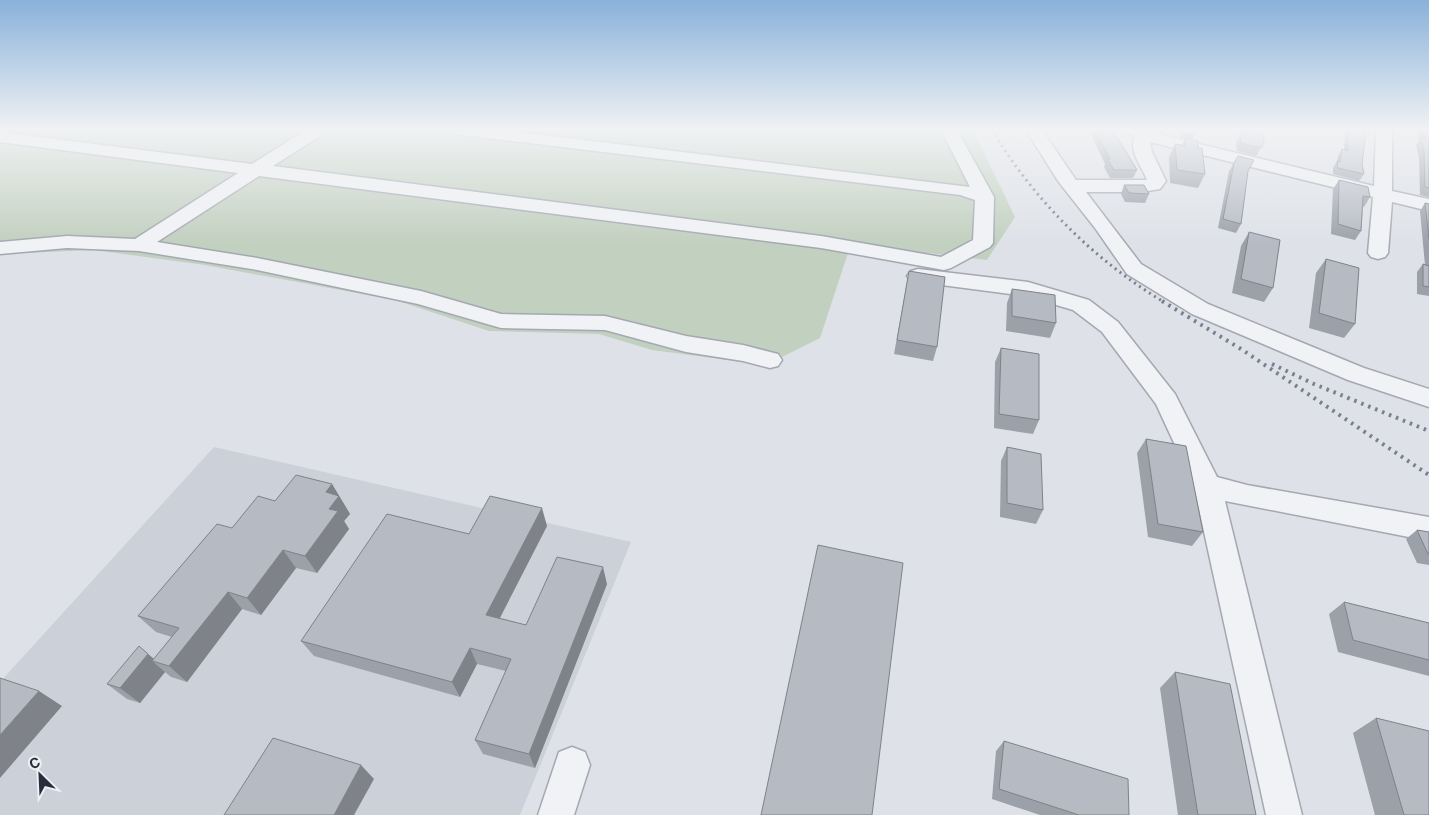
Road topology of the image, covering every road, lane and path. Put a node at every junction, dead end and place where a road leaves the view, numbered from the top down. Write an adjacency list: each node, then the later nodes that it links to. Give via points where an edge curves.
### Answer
1 (240, 168): 9 (street)
2 (258, 168): 9 (street)
3 (778, 168): 12 (street, via 952,189)
4 (970, 168): 12 (street)
5 (1059, 168): 10 (street)
6 (1151, 168): 10 (street, via 1157,181 1153,185)
7 (1292, 168): 11 (street)
8 (1383, 168): 11 (street)
9 (255, 170): 12 (street, via 821,242 944,264 984,243); 14 (street)
10 (1071, 186): 19 (street, via 1134,269 1200,310 1356,374)
11 (1383, 194): 13 (street); 16 (street)
12 (985, 196)
13 (1429, 205)
14 (139, 244): 15 (street, via 67,242); 18 (street, via 257,264 421,298 501,321 605,323 686,344)
15 (0, 248)
16 (1378, 253)
17 (910, 275): 20 (street, via 1028,289 1081,305 1110,327 1166,400)
18 (770, 360)
19 (1429, 398)
20 (1208, 486): 21 (street); 24 (street)
21 (1429, 529)
22 (572, 766): 23 (street)
23 (556, 815)
24 (1284, 815)

